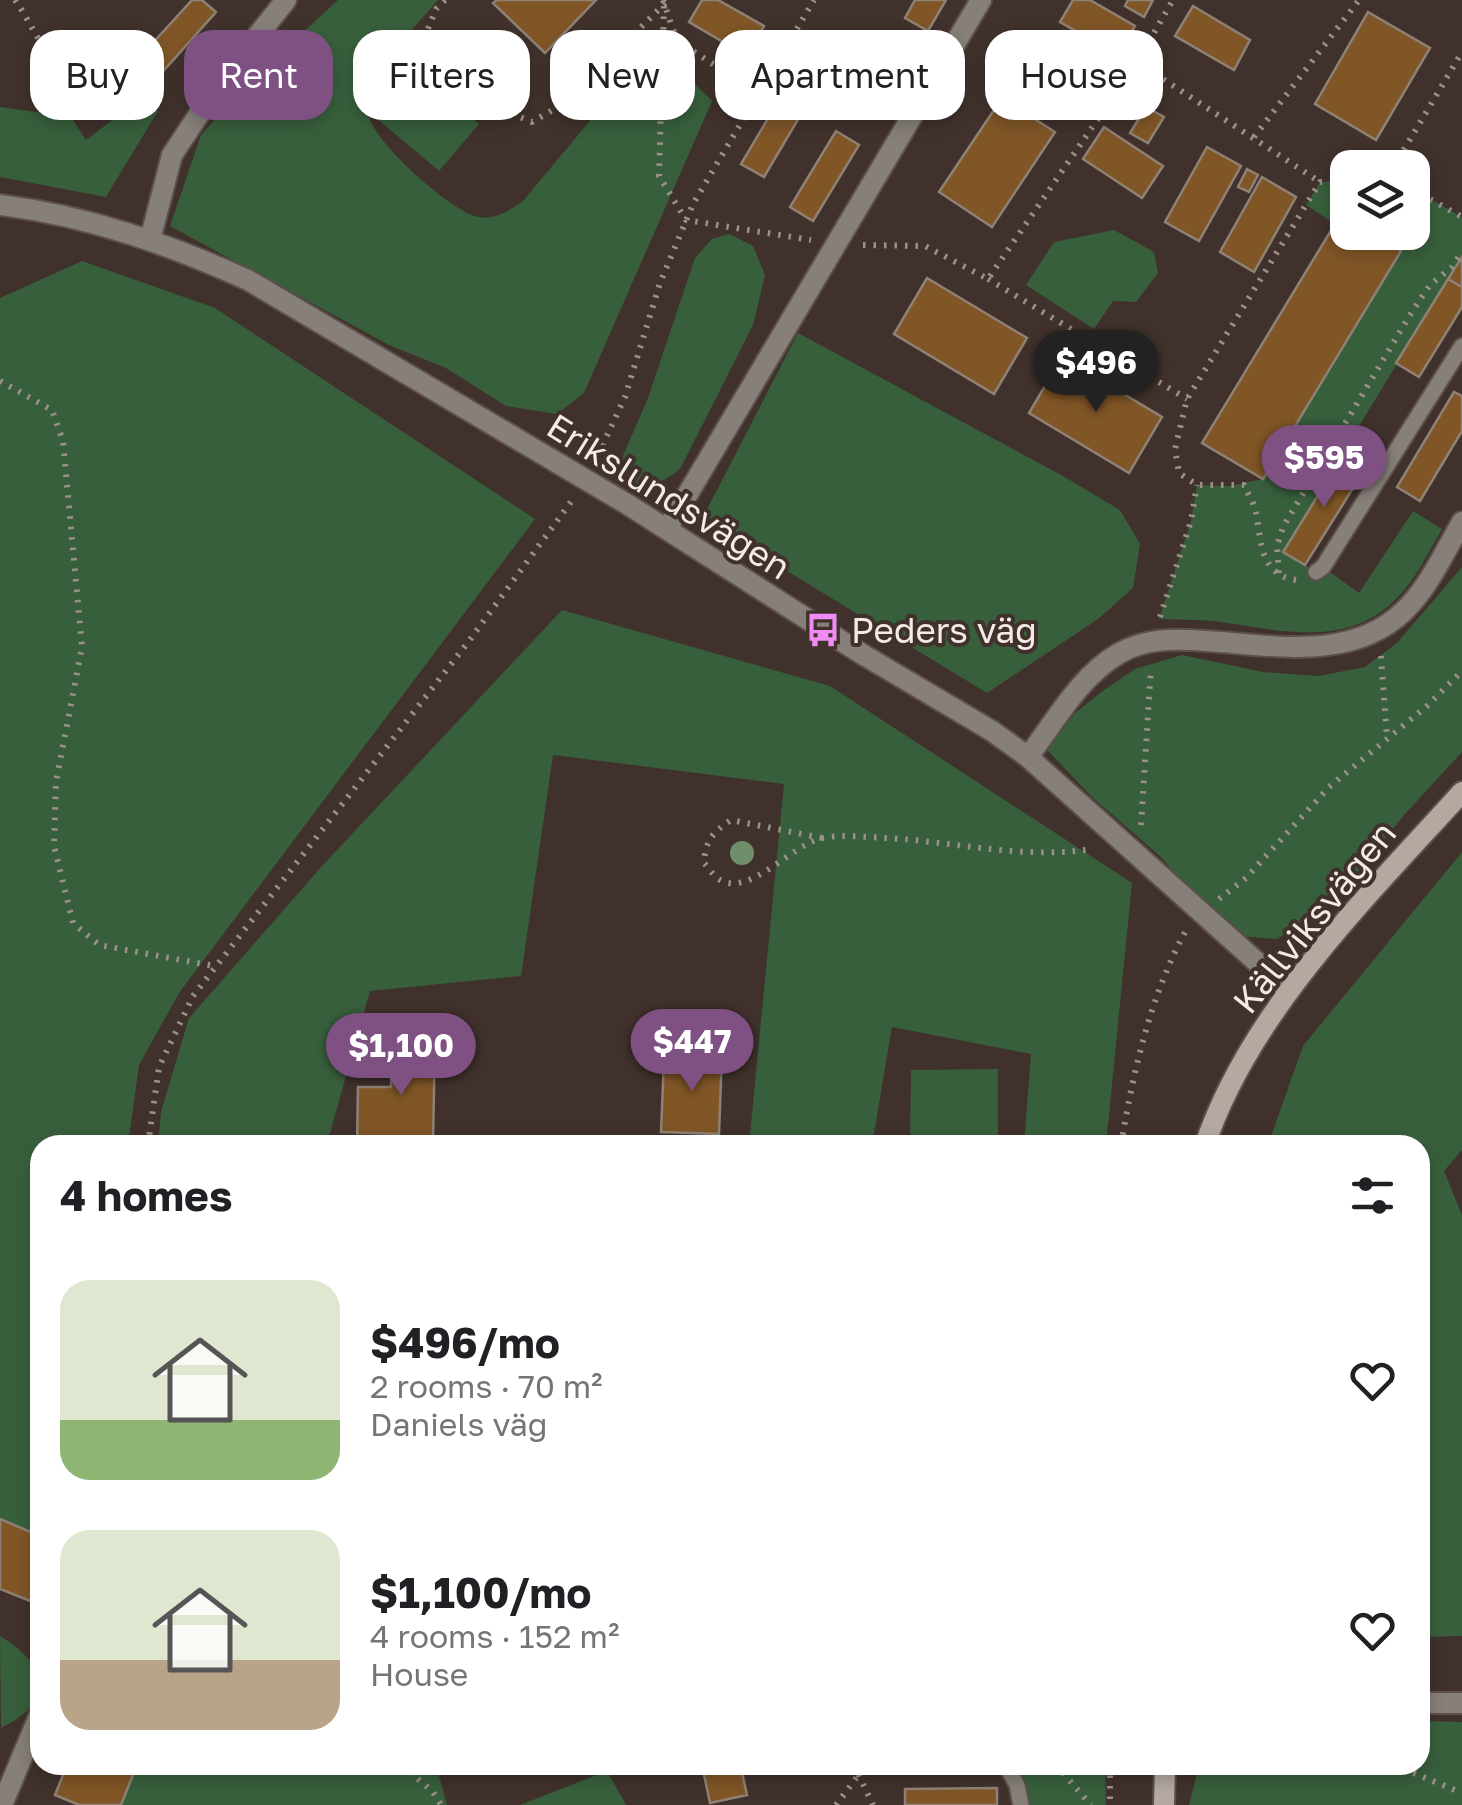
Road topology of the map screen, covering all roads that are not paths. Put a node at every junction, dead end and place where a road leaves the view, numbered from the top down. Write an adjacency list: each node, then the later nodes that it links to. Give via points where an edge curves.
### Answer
1 (286, 0): 4 (street, via 172,155)
2 (980, 0): 7 (street)
3 (0, 205): 4 (street, Erikslundsvägen, via 52,211)
4 (150, 240): 7 (street, Erikslundsvägen, via 248,280)
5 (1462, 346): 8 (lane)
6 (1462, 522): 9 (street, via 1406,609 1377,628 1322,647 1172,639 1142,644 1098,668)
7 (667, 529): 9 (street, Erikslundsvägen)
8 (1316, 572)
9 (1028, 757): 11 (street, Erikslundsvägen)
10 (1462, 792): 11 (street, Källviksvägen)
11 (1288, 990): 12 (street, Källviksvägen, via 1219,1102)
12 (1208, 1135)
13 (1430, 1703): 14 (street)
14 (1462, 1703)
15 (30, 1735): 18 (street)
16 (1012, 1775): 19 (lane)
17 (1165, 1775): 20 (street)
18 (4, 1789)
19 (1021, 1805)
20 (1164, 1805)

